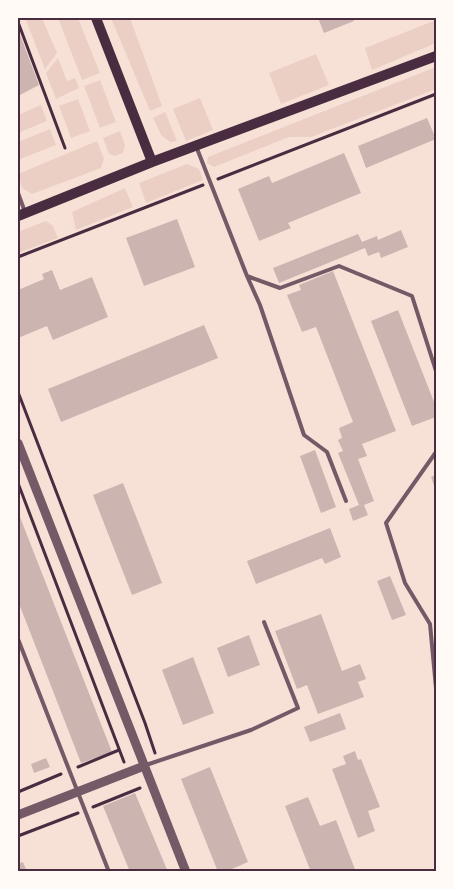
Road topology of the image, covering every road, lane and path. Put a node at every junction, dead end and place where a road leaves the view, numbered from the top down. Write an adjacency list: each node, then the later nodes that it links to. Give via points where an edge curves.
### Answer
1 (96, 18): 7 (main road)
2 (18, 22): 6 (path)
3 (436, 56): 5 (main road)
4 (436, 94): 8 (path)
5 (196, 146): 7 (main road); 8 (lane)
6 (65, 148)
7 (152, 162): 10 (main road)
8 (210, 182): 11 (path); 12 (lane)
9 (18, 193): 10 (lane)
10 (21, 214)
11 (18, 257)
12 (247, 276): 13 (lane, via 280,288 339,266 412,296); 18 (lane, via 304,435 327,452)
13 (436, 371)
14 (18, 392): 24 (path)
15 (18, 443): 25 (street)
16 (436, 452): 20 (lane, via 386,522 405,583)
17 (18, 484): 26 (path)
18 (346, 501)
19 (264, 622): 24 (lane, via 298,708 251,730)
20 (430, 624): 21 (lane); 23 (lane)
21 (436, 624)
22 (18, 639): 27 (lane)
23 (436, 688)
24 (157, 761): 25 (lane)
25 (144, 766): 26 (street); 30 (street)
26 (128, 772): 27 (street)
27 (77, 793): 28 (street); 29 (lane)
28 (18, 815)
29 (109, 872)
30 (186, 872)

